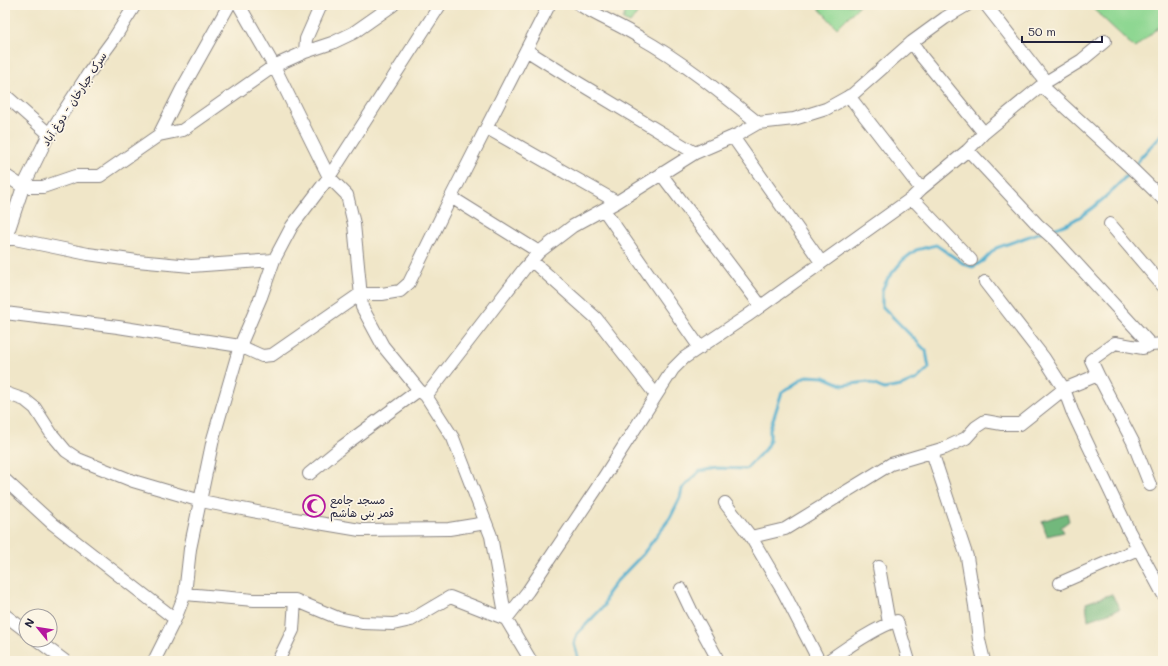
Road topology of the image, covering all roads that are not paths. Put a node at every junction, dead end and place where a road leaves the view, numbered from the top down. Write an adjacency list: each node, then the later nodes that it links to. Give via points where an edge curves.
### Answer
1 (135, 5): 22 (street, سرک جبارخان - دوغ آباد)
2 (229, 5): 23 (street)
3 (239, 5): 15 (street)
4 (321, 5): 14 (street, via 306,38)
5 (393, 5): 14 (street, via 353,33)
6 (440, 5): 29 (street)
7 (549, 5): 13 (street)
8 (580, 5): 19 (street, via 639,36 694,71)
9 (967, 5): 12 (street)
10 (986, 5): 16 (street)
11 (1105, 41): 16 (street, via 1082,60)
12 (912, 42): 18 (street); 21 (street)
13 (526, 50): 20 (street); 26 (street)
14 (305, 52): 15 (street)
15 (274, 66): 23 (street, via 183,130); 29 (street)
16 (1044, 84): 21 (street); 34 (street)
17 (5, 95): 22 (street)
18 (849, 96): 19 (street, via 826,109 800,117); 31 (street)
19 (758, 123): 24 (street)
20 (487, 128): 32 (street); 35 (street)
21 (984, 133): 25 (street)
22 (49, 134): 30 (street, سرک جبارخان - دوغ آباد)
23 (159, 135): 30 (street, via 100,176 75,176 43,187)
24 (733, 137): 26 (street); 42 (street)
25 (968, 150): 31 (street); 48 (street, via 1038,225)
26 (695, 153): 27 (street)
27 (661, 174): 35 (street); 46 (street)
28 (5, 175): 30 (street)
29 (329, 177): 40 (street, via 292,226); 45 (street, via 348,195 354,224)
30 (23, 187): 38 (street, سرک جبارخان - دوغ آباد)
31 (921, 189): 33 (street)
32 (451, 197): 39 (street); 45 (street, via 409,283 400,291)
33 (912, 198): 41 (street); 42 (street)
34 (1163, 199)
35 (618, 202): 36 (street)
36 (604, 210): 39 (street, via 573,226); 50 (street)
37 (1110, 224): 44 (street)
38 (5, 239): 40 (street, via 88,254 191,266)
39 (536, 257): 54 (street); 55 (street, via 596,318)
40 (274, 260): 49 (street)
41 (971, 260)
42 (821, 262): 46 (street)
43 (985, 282): 52 (street, via 1044,358)
44 (1163, 286)
45 (360, 294): 49 (street, via 272,355 262,356); 54 (street, via 362,307 383,346)
46 (761, 306): 50 (street)
47 (5, 313): 49 (street)
48 (1157, 344): 51 (street, via 1142,348 1115,343 1091,360)
49 (240, 346): 60 (street, via 213,439)
50 (700, 348): 55 (street, via 673,369)
51 (1098, 375): 52 (street); 59 (street, via 1133,442)
52 (1064, 389): 56 (street, via 1020,424 985,421 966,438); 64 (street)
53 (5, 393): 60 (street, via 25,400 35,408 51,433 66,451 78,460 133,481)
54 (422, 393): 57 (street, via 343,446); 62 (street, via 452,438)
55 (656, 395): 73 (street, via 536,580)
56 (932, 452): 63 (street, via 891,464 785,529); 85 (street, via 967,557)
57 (309, 474)
58 (5, 480): 72 (street, via 53,524)
59 (1150, 485)
60 (201, 500): 62 (street, via 360,530 449,528); 68 (street, via 190,549)
61 (725, 503): 63 (street)
62 (486, 523): 73 (street, via 491,536)
63 (751, 537): 82 (street, via 784,593)
64 (1138, 549): 66 (street); 69 (street)
65 (879, 567): 74 (street)
66 (1060, 583)
67 (681, 589): 81 (street)
68 (185, 594): 70 (street, via 254,600); 72 (street)
69 (1163, 594)
70 (295, 600): 73 (street, via 338,618 362,623 393,624 411,620 450,597); 79 (street, via 293,630)
71 (5, 615): 75 (street)
72 (175, 619): 78 (street)
73 (506, 619): 80 (street)
74 (889, 623): 83 (street); 84 (street, via 897,621)
75 (18, 625)
76 (47, 648): 77 (street)
77 (64, 661)
78 (154, 661)
79 (278, 661)
80 (531, 661)
81 (717, 661)
82 (819, 661)
83 (828, 661)
84 (909, 661)
85 (984, 661)

